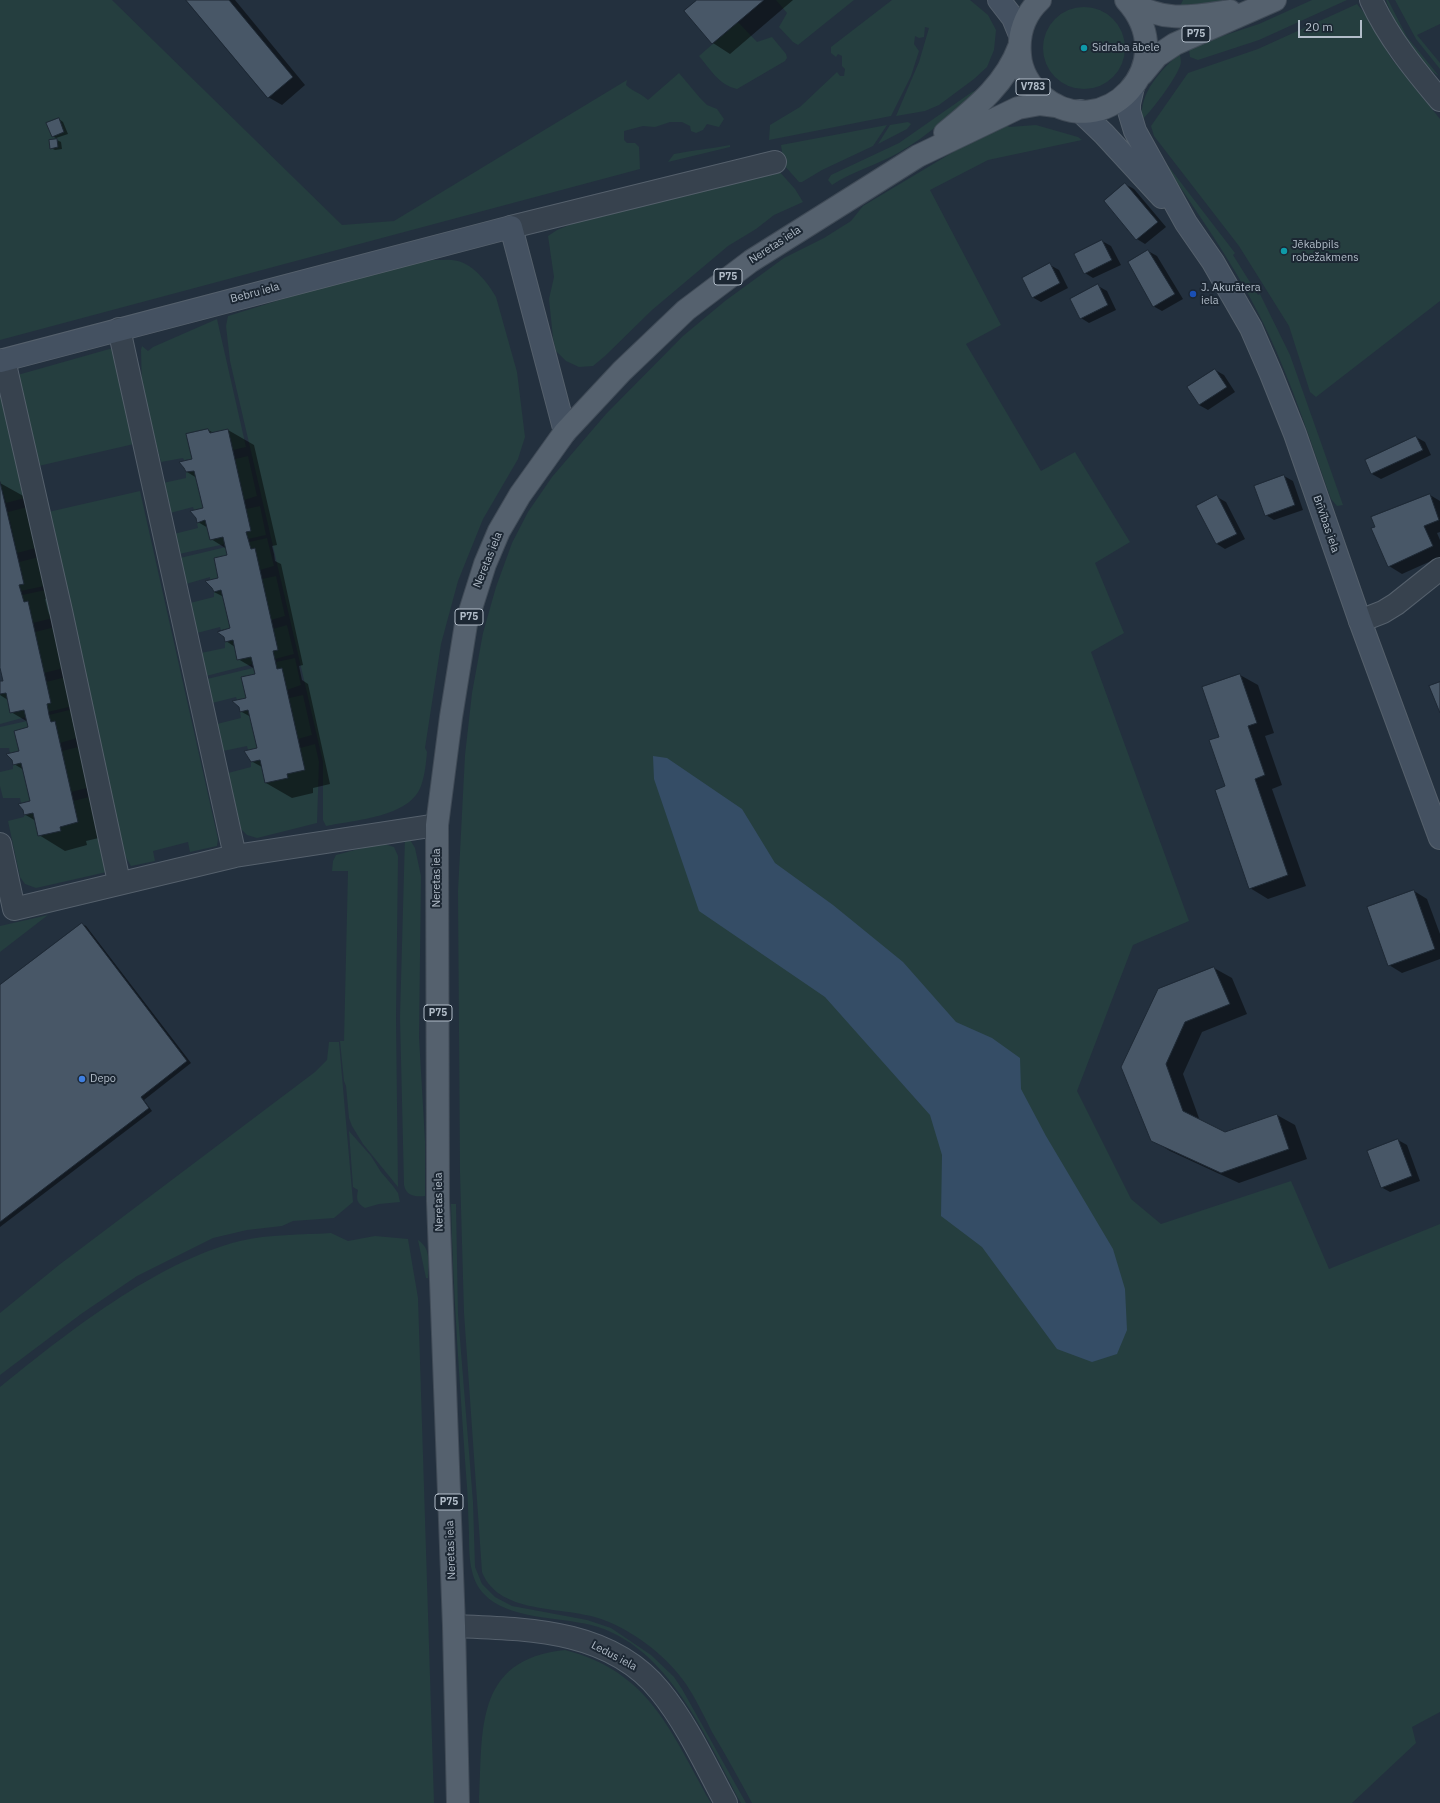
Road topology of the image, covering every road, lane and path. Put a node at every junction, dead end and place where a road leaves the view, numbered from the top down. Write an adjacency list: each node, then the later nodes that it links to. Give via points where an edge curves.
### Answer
1 (999, 0): 6 (main road, V783, via 1013,18)
2 (1040, 0): 6 (main road, via 1029,13)
3 (1126, 0): 5 (main road, via 1151,13 1179,18); 7 (main road, via 1140,18 1146,42 1147,54)
4 (1371, 0): 8 (street, via 1404,56)
5 (1269, 3): 7 (main road, P75, via 1168,48 1148,65)
6 (1019, 41): 9 (main road, V783, via 1024,71 1029,82 1037,92); 11 (main road, via 1007,73 991,94)
7 (1136, 82): 10 (main road, V783, via 1125,96 1104,108); 13 (main road, via 1129,104 1130,120)
8 (1440, 100)
9 (1056, 106): 10 (main road, V783); 11 (main road, P75, via 1034,105 1018,108)
10 (1080, 111): 13 (main road)
11 (918, 156): 17 (main road, Neretas iela / P75, via 751,260 705,295 670,324)
12 (775, 162): 14 (street)
13 (1186, 223): 19 (main road, Brīvības iela, via 1213,262 1251,328 1295,434)
14 (511, 227): 15 (main road, Bebru iela); 17 (main road)
15 (119, 329): 16 (main road, Bebru iela); 23 (street)
16 (2, 360): 24 (street, via 61,611)
17 (565, 432): 20 (main road, Neretas iela / P75, via 524,489 499,531 475,594 466,624 459,665)
18 (1440, 569): 19 (street, via 1396,604)
19 (1360, 621): 21 (main road, Brīvības iela)
20 (437, 824): 23 (street); 25 (main road, Neretas iela / P75, via 438,1201)
21 (1440, 838)
22 (0, 844): 24 (street, via 14,909)
23 (235, 856): 24 (street)
24 (119, 882)
25 (454, 1626): 26 (main road, Neretas iela / P75); 27 (street, Ledus iela, via 520,1629 568,1635 609,1651 640,1669 661,1691 684,1726)
26 (458, 1803)
27 (726, 1803)

